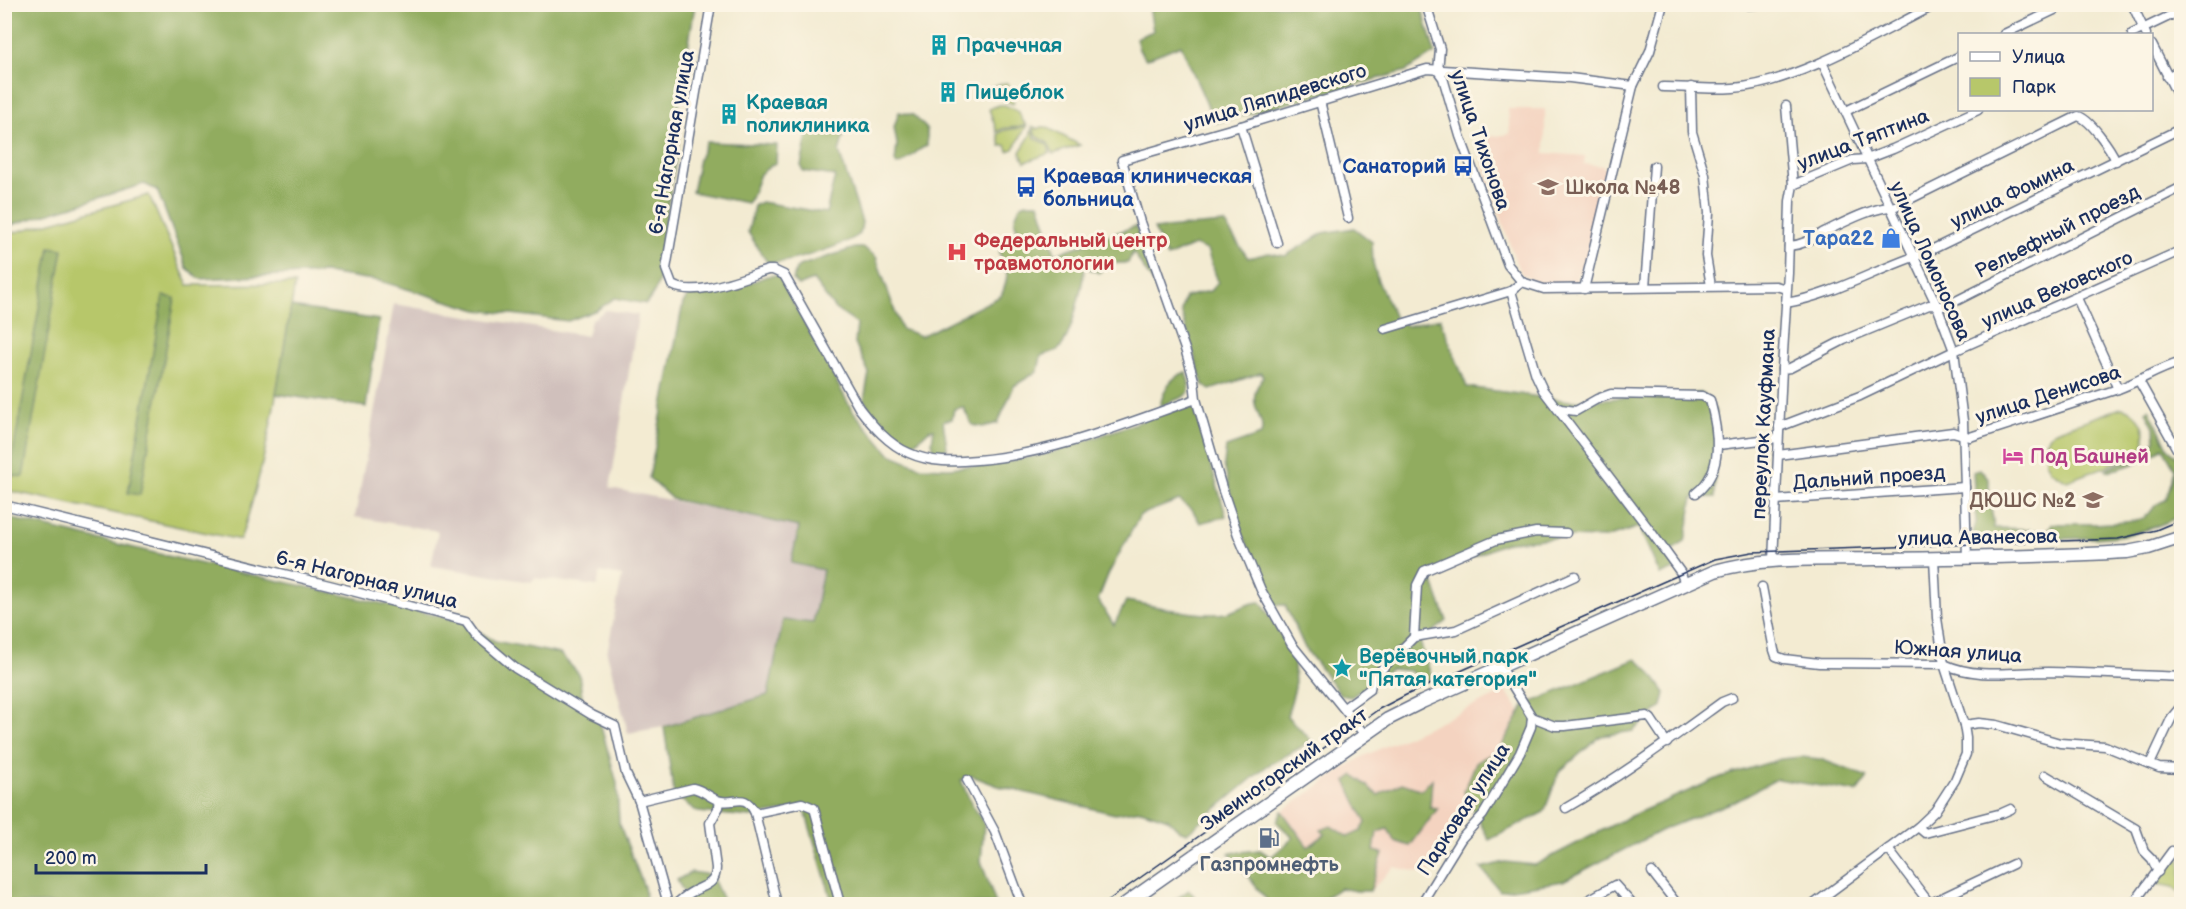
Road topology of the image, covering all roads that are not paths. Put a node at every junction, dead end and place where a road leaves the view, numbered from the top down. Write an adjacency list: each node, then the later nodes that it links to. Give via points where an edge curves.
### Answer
1 (711, 4): 54 (street, 6-я Нагорная улица, via 666,270 672,285 686,291 768,270 784,275 874,428 893,445 924,458 956,462 1025,454)
2 (1426, 4): 16 (street, улица Тихонова, via 1440,49)
3 (1663, 4): 18 (street, via 1650,51)
4 (1770, 4): 8 (street)
5 (1937, 4): 14 (street)
6 (2067, 4): 11 (street)
7 (2132, 4): 10 (street)
8 (1748, 5)
9 (2181, 10): 10 (street)
10 (2145, 32)
11 (2006, 33)
12 (2153, 49): 17 (street)
13 (1958, 56): 24 (street)
14 (1822, 62): 20 (street, via 1743,86); 24 (street, улица Ломоносова)
15 (2181, 69): 17 (street)
16 (1438, 71): 18 (street, улица Ляпидевского, via 1570,78); 21 (street, улица Ляпидевского, via 1427,69); 39 (street, улица Тихонова, via 1508,265)
17 (2167, 77): 22 (street)
18 (1633, 86): 42 (street)
19 (1664, 87): 20 (street)
20 (1692, 87): 40 (street, via 1692,132 1705,175 1706,256)
21 (1320, 101): 26 (street, улица Ляпидевского); 34 (street)
22 (2181, 104)
23 (1786, 106): 31 (street, переулок Кауфмана)
24 (1846, 111): 28 (street, улица Ломоносова)
25 (1976, 111): 28 (street, улица Тяптина)
26 (1241, 126): 35 (street); 54 (street, улица Ляпидевского, via 1122,160 1186,352)
27 (2181, 128): 29 (street, улица Фомина)
28 (1867, 159): 31 (street, улица Тяптина, via 1853,160); 33 (street, улица Ломоносова)
29 (2116, 161): 33 (street, via 2100,137 2078,116); 38 (street, улица Фомина)
30 (1654, 166): 41 (street)
31 (1793, 185): 36 (street, переулок Кауфмана)
32 (2181, 187): 47 (street, Рельефный проезд, via 1950,304)
33 (1890, 206): 36 (street, via 1868,211 1808,242); 38 (street, улица Ломоносова)
34 (1348, 218)
35 (1277, 243)
36 (1789, 246): 43 (street, переулок Кауфмана)
37 (2181, 250): 45 (street, улица Веховского)
38 (1913, 256): 46 (street, улица Фомина, via 1809,300); 47 (street, улица Ломоносова)
39 (1522, 282): 42 (street, via 1544,289); 44 (street)
40 (1711, 286): 41 (street); 43 (street)
41 (1645, 287): 42 (street)
42 (1584, 289)
43 (1786, 289): 46 (street, переулок Кауфмана)
44 (1511, 291): 48 (street); 55 (street, via 1536,375)
45 (2078, 298): 49 (street, улица Веховского); 53 (street)
46 (1786, 303): 51 (street, переулок Кауфмана)
47 (1937, 306): 49 (street, улица Ломоносова); 51 (street, Рельефный проезд, via 1929,305)
48 (1385, 328)
49 (1954, 351): 56 (street, улица Веховского, via 1860,396); 57 (street, улица Ломоносова)
50 (2181, 362): 52 (street, улица Денисова)
51 (1782, 369): 56 (street, переулок Кауфмана)
52 (2139, 381): 53 (street, улица Денисова); 61 (street)
53 (2118, 389): 57 (street, улица Денисова, via 1970,437)
54 (1196, 399): 80 (street, via 1231,516 1261,590 1292,645)
55 (1554, 405): 59 (street, via 1576,411 1611,394 1702,396 1710,400); 72 (street, via 1652,533)
56 (1779, 427): 58 (street, переулок Кауфмана)
57 (1964, 434): 60 (street, улица Денисова, via 1953,432); 62 (street, улица Ломоносова)
58 (1779, 438): 59 (street); 60 (street, переулок Кауфмана)
59 (1718, 445): 63 (street, via 1715,468)
60 (1778, 455): 64 (street, переулок Кауфмана)
61 (2180, 457)
62 (1965, 487): 64 (street, Дальний проезд); 69 (street, улица Ломоносова)
63 (1696, 493)
64 (1775, 500): 70 (street, переулок Кауфмана)
65 (4, 505): 89 (street, 6-я Нагорная улица, via 466,621 476,635 515,668 615,726 626,774)
66 (1566, 533): 74 (street, via 1536,532 1496,540 1424,571 1417,585)
67 (2181, 537): 69 (highway, улица Аванесова, via 2127,552)
68 (1934, 558): 69 (highway, улица Аванесова); 70 (highway, улица Аванесова); 75 (street)
69 (1967, 558)
70 (1773, 561): 72 (highway, Змеиногорский тракт, via 1734,566)
71 (1575, 576): 74 (street, via 1456,630)
72 (1685, 584): 76 (highway, Змеиногорский тракт)
73 (1762, 587): 75 (street, Южная улица, via 1776,656 1819,663)
74 (1414, 637): 80 (street, via 1372,679 1370,689)
75 (1944, 664): 77 (street, Южная улица, via 1981,673); 82 (street)
76 (1501, 667): 81 (street); 83 (highway, Змеиногорский тракт, via 1388,719)
77 (2181, 677)
78 (1732, 698): 84 (street)
79 (2181, 705): 85 (street)
80 (1344, 708): 83 (street)
81 (1532, 717): 84 (street, via 1565,726 1647,716); 106 (street, Парковая улица, via 1520,753 1483,815 1461,839)
82 (1964, 725): 85 (street, via 1997,725 2060,743 2105,746); 94 (street, via 1966,754 1955,780 1935,811)
83 (1365, 735): 105 (highway, Змеиногорский тракт)
84 (1667, 742): 91 (street)
85 (2150, 764): 86 (street)
86 (2181, 769)
87 (2045, 775): 99 (street, via 2136,829)
88 (967, 780): 104 (street, via 995,832)
89 (639, 801): 90 (street, via 693,788); 100 (street, 6-я Нагорная улица)
90 (720, 801): 93 (street, via 739,799 751,805); 101 (street, via 710,823 715,876 709,885)
91 (1566, 808)
92 (2011, 808): 94 (street, via 1925,833)
93 (755, 813): 102 (street); 103 (street, via 802,803 814,808)
94 (1918, 827): 95 (street)
95 (1888, 849): 110 (street); 111 (street)
96 (2172, 851): 99 (street)
97 (2013, 864): 111 (street)
98 (1652, 872): 109 (street)
99 (2158, 872): 112 (street)
100 (668, 904)
101 (676, 904)
102 (777, 904)
103 (840, 904)
104 (1022, 904)
105 (1125, 904)
106 (1421, 904)
107 (1581, 904): 108 (street, via 1615,885)
108 (1632, 904)
109 (1677, 904)
110 (1814, 904)
111 (1929, 904)
112 (2133, 904)

